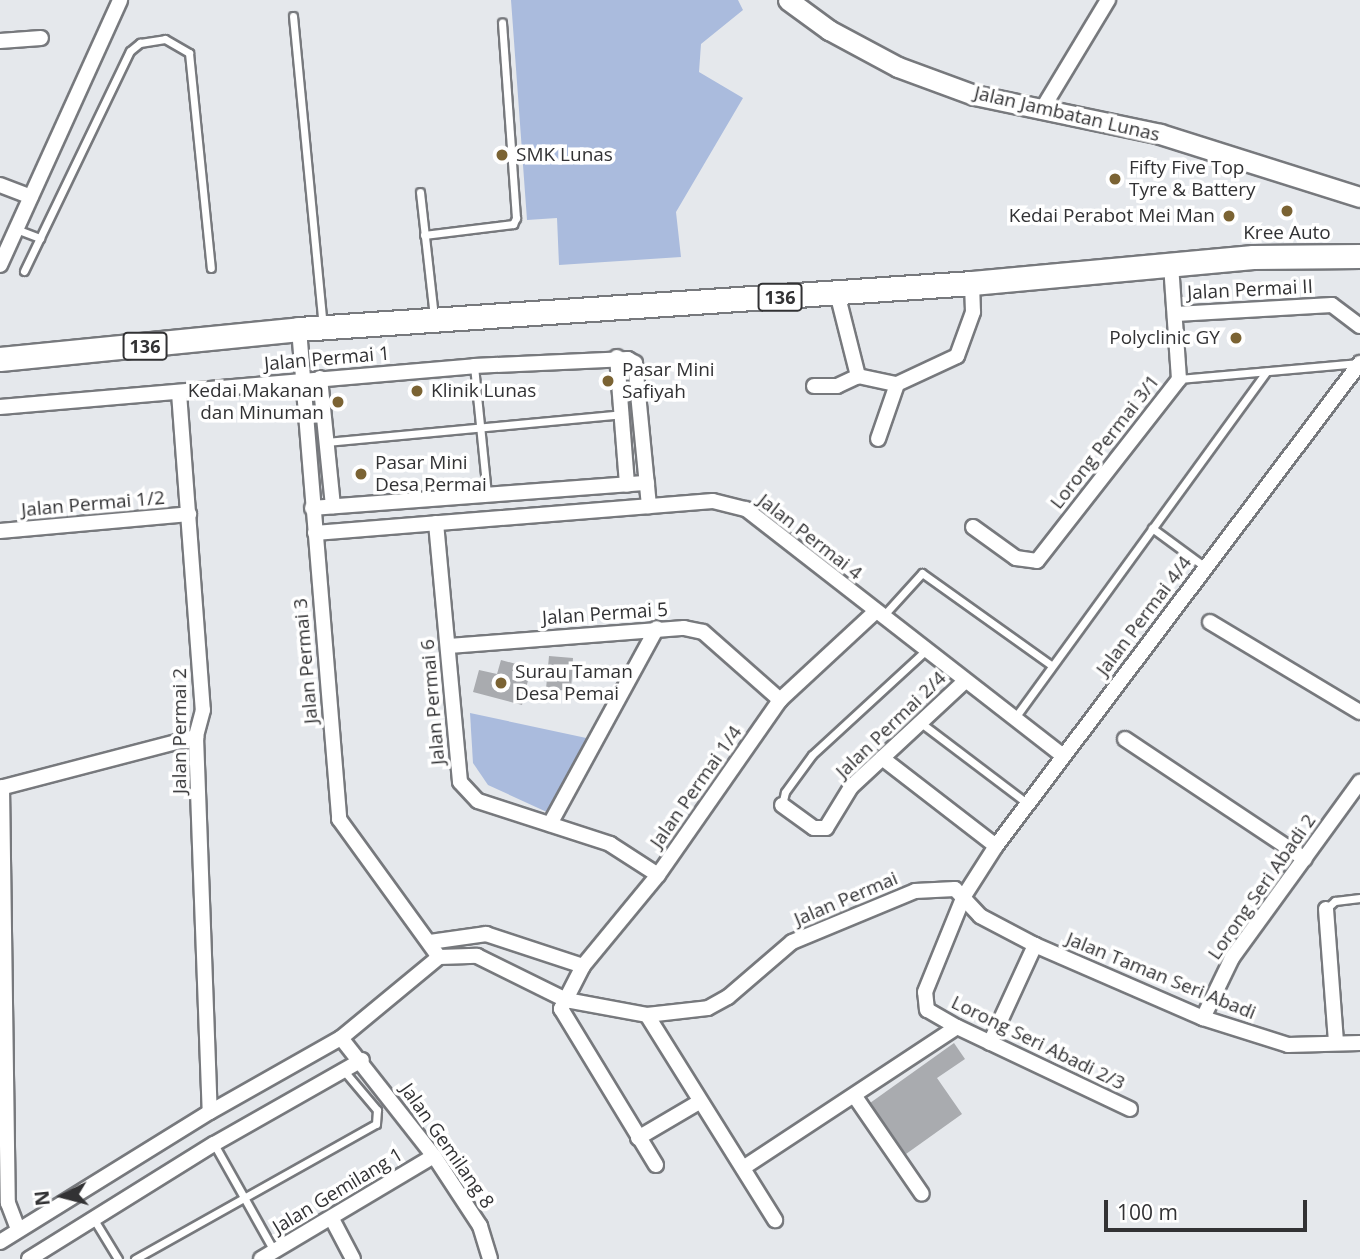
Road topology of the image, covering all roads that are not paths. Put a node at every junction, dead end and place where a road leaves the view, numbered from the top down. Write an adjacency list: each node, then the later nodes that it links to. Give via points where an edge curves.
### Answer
1 (120, 0): 11 (street)
2 (1108, 0): 8 (street)
3 (797, 3): 8 (main road, Jalan Jambatan Lunas, via 898,67 974,95)
4 (293, 16): 26 (lane)
5 (502, 23): 14 (lane, via 516,218 513,224)
6 (41, 38): 7 (street)
7 (0, 41)
8 (1041, 111): 12 (main road, Jalan Jambatan Lunas, via 1160,134)
9 (2, 191): 11 (street)
10 (419, 192): 14 (lane)
11 (31, 197): 13 (street)
12 (1360, 197)
13 (16, 229): 15 (lane); 18 (street)
14 (424, 235): 24 (lane)
15 (40, 238): 19 (lane, via 130,51 141,43 165,39 189,54); 20 (lane)
16 (1360, 256): 17 (main road, 136, via 1253,257)
17 (1171, 264): 21 (main road, 136); 23 (street, Lorong Permai 3/1)
18 (0, 265)
19 (211, 268)
20 (24, 271)
21 (972, 283): 22 (main road, 136); 37 (street, via 973,312 957,356)
22 (837, 293): 24 (main road, 136); 33 (street)
23 (1176, 314): 25 (street, Jalan Permai II, via 1332,305); 35 (street, Lorong Permai 3/1)
24 (435, 320): 26 (main road, 136)
25 (1360, 326)
26 (323, 328): 27 (main road, 136)
27 (299, 329): 29 (main road, 136); 36 (street, Jalan Permai 3)
28 (617, 357): 31 (street, Jalan Permai 1); 41 (street); 45 (street, via 635,363)
29 (0, 359)
30 (1360, 363): 32 (lane); 57 (street, Jalan Permai 4/4)
31 (474, 366): 34 (street, Jalan Permai 1); 42 (lane)
32 (1266, 372): 35 (lane); 54 (lane)
33 (858, 376): 37 (street); 38 (street, via 837,386)
34 (320, 379): 36 (street, Jalan Permai 1); 44 (street)
35 (1179, 379): 53 (street, Lorong Permai 3/1, via 1037,561 1016,558)
36 (302, 380): 39 (street, Jalan Permai 1); 50 (street, Jalan Permai 3)
37 (897, 384): 43 (street)
38 (814, 386)
39 (179, 393): 40 (street, Jalan Permai 1); 51 (street, Jalan Permai 2)
40 (0, 407)
41 (621, 414): 42 (lane); 46 (street)
42 (482, 427): 44 (lane); 47 (lane)
43 (878, 439)
44 (326, 442): 48 (street)
45 (647, 483): 46 (street); 49 (street)
46 (626, 485): 47 (street)
47 (487, 494): 48 (street)
48 (333, 506): 50 (street)
49 (649, 506): 52 (street, Jalan Permai 4); 58 (street, Jalan Permai 4, via 713,500 746,509)
50 (312, 508): 56 (street, Jalan Permai 3)
51 (189, 514): 55 (street, Jalan Permai 1/2); 69 (street, Jalan Permai 2, via 203,710)
52 (436, 523): 56 (street, Jalan Permai 4); 61 (street, Jalan Permai 6)
53 (973, 527)
54 (1152, 528): 57 (lane); 63 (lane)
55 (0, 531)
56 (315, 533): 84 (street, Jalan Permai 3, via 339,819)
57 (1205, 567): 71 (street, Jalan Permai 4/4)
58 (879, 614): 62 (street, Jalan Permai 4); 63 (lane, via 922,573); 65 (street, Jalan Permai 1/4)
59 (1210, 622): 66 (street)
60 (657, 628): 61 (street, Jalan Permai 5); 65 (street, Jalan Permai 5, via 703,632); 77 (street)
61 (449, 646): 77 (street, Jalan Permai 6, via 460,782 478,801)
62 (926, 650): 64 (street, Jalan Permai 4); 76 (lane, via 812,755 785,792)
63 (1051, 665): 67 (lane)
64 (965, 681): 67 (street, Jalan Permai 4); 68 (street, Jalan Permai 2/4)
65 (780, 700): 80 (street, Jalan Permai 1/4)
66 (1360, 712)
67 (1014, 719): 71 (street, Jalan Permai 4)
68 (920, 723): 72 (street, Jalan Permai 2/4); 75 (lane)
69 (196, 737): 74 (street); 101 (street, Jalan Permai 2)
70 (1125, 739): 79 (street)
71 (1063, 756): 75 (street, Jalan Permai 4/4)
72 (882, 758): 76 (street, Jalan Permai 2/4, via 851,787 821,830); 78 (street)
73 (1360, 782): 79 (street, Lorong Seri Abadi 2)
74 (1, 787): 112 (street, via 8,1203)
75 (1028, 804): 78 (street, Jalan Permai 4/4)
76 (782, 805)
77 (550, 824): 80 (street, Jalan Permai 6, via 610,844)
78 (996, 846): 81 (street, Jalan Permai 4/4)
79 (1305, 859): 90 (street, Lorong Seri Abadi 2, via 1232,958)
80 (658, 874): 87 (street, Jalan Permai 1/4)
81 (964, 896): 85 (street, Jalan Taman Seri Abadi, via 980,916); 89 (street, Jalan Permai, via 955,889 935,887 877,905 792,942 728,997 708,1008); 91 (street, Lorong Seri Abadi 2/3, via 924,1001 927,1010)
82 (1360, 898): 83 (lane, via 1335,901)
83 (1326, 909): 93 (street)
84 (430, 942): 86 (street, Jalan Permai 3); 87 (street, via 486,934)
85 (1035, 945): 90 (street, Jalan Taman Seri Abadi); 95 (street)
86 (439, 957): 88 (street, Jalan Permai, via 477,956); 92 (street)
87 (583, 966): 88 (street, Jalan Permai 1/4)
88 (566, 999): 89 (street, Jalan Permai); 102 (street, via 561,1016)
89 (647, 1015): 99 (street)
90 (1203, 1018): 93 (street, Jalan Taman Seri Abadi, via 1288,1045)
91 (957, 1027): 95 (street, Lorong Seri Abadi 2/3); 98 (street)
92 (341, 1038): 96 (street, Jalan Gemilang 8); 101 (street)
93 (1336, 1043): 94 (street, Jalan Taman Seri Abadi)
94 (1360, 1043)
95 (990, 1044): 100 (street, Lorong Seri Abadi 2/3)
96 (362, 1060): 97 (street); 104 (street, Jalan Gemilang 8)
97 (343, 1070): 103 (street); 108 (lane, via 377,1110 376,1124)
98 (856, 1098): 106 (street); 107 (street)
99 (699, 1102): 102 (street); 106 (street)
100 (1130, 1109)
101 (210, 1112): 112 (street)
102 (638, 1138): 105 (street)
103 (214, 1144): 108 (lane); 109 (street)
104 (434, 1156): 110 (street, Jalan Gemilang 1); 120 (street, Jalan Gemilang 8, via 480,1226)
105 (656, 1165)
106 (743, 1168): 111 (street)
107 (922, 1194)
108 (242, 1196): 114 (lane); 117 (lane)
109 (93, 1217): 115 (street); 116 (lane)
110 (332, 1219): 114 (street, Jalan Gemilang 1); 119 (street)
111 (775, 1220)
112 (18, 1229): 113 (street)
113 (0, 1242)
114 (274, 1251): 118 (street, Jalan Gemilang 1)
115 (29, 1259)
116 (118, 1259)
117 (135, 1259)
118 (261, 1259)
119 (354, 1259)
120 (490, 1259)

